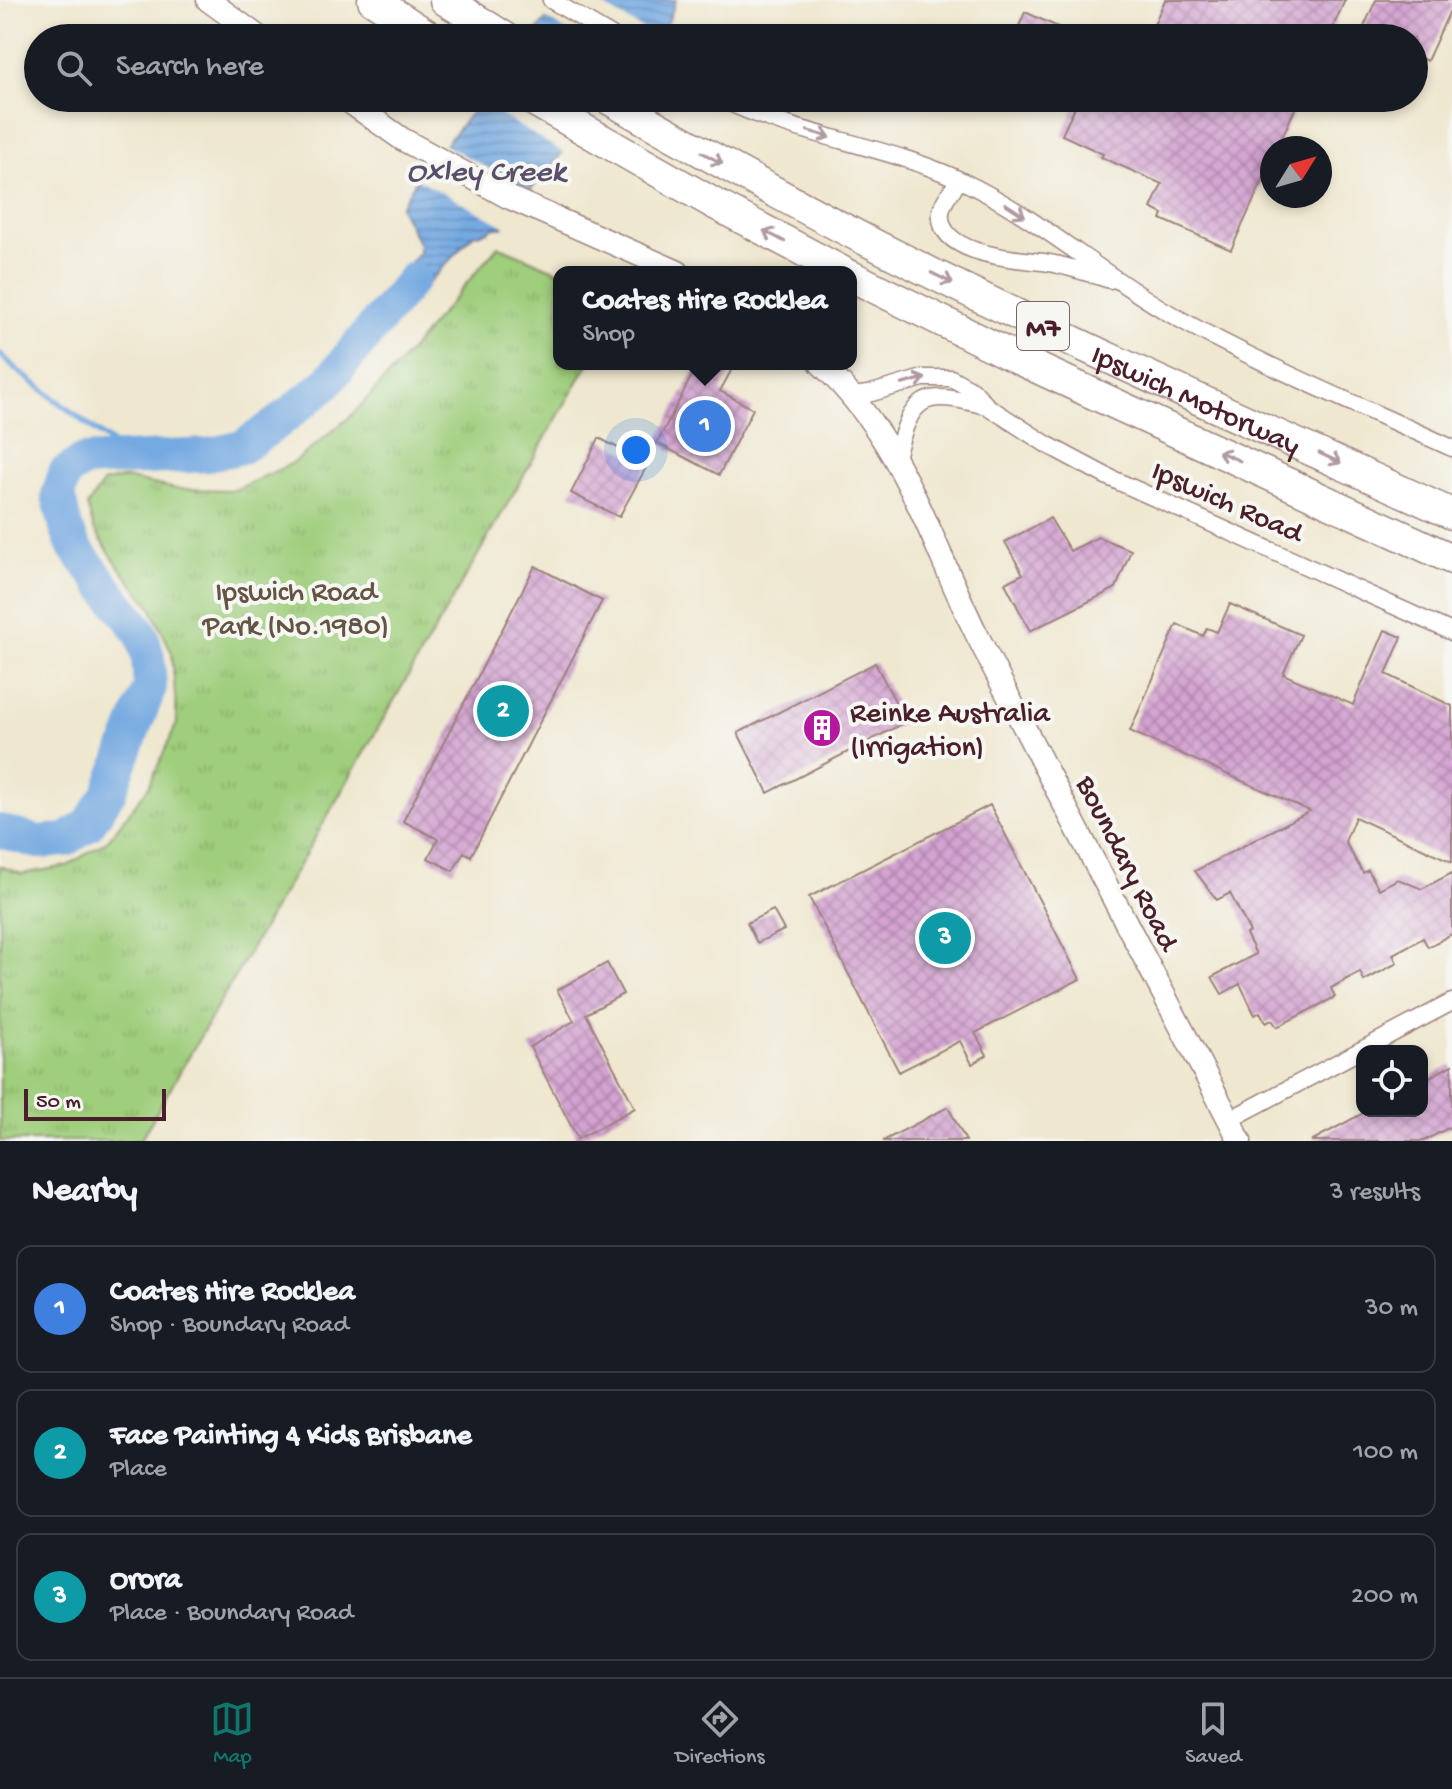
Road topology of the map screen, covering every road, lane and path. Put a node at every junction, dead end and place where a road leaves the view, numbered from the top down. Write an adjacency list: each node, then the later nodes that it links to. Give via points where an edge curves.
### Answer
1 (208, 0): 5 (main road)
2 (373, 0): 6 (highway)
3 (445, 0): 7 (highway)
4 (551, 0): 8 (street)
5 (241, 24)
6 (410, 24)
7 (483, 24)
8 (591, 24)
9 (364, 112): 14 (main road, via 508,197)
10 (553, 112): 15 (highway, one-way to 10)
11 (632, 112): 23 (highway, Ipswich Motorway / M7, one-way to 23, via 893,254)
12 (752, 112): 13 (street, one-way to 13)
13 (960, 180): 17 (street, one-way to 17, via 1011,207); 17 (street, via 945,202 942,220 965,246)
14 (664, 266)
15 (832, 266)
16 (857, 279): 24 (highway, Ipswich Motorway / M7, one-way to 16)
17 (1121, 283): 21 (street, via 1218,339)
18 (827, 370): 19 (main road, Boundary Road)
19 (852, 396): 20 (street, Ipswich Road, one-way to 20, via 939,376 962,383); 22 (main road, Boundary Road)
20 (987, 406): 22 (street, Ipswich Road, via 948,396 921,404 905,422); 25 (street, Ipswich Road, via 1106,476)
21 (1452, 448)
22 (896, 458): 27 (main road, Boundary Road, via 976,632)
23 (1452, 514)
24 (1452, 559)
25 (1452, 632)
26 (1452, 1002): 27 (street)
27 (1229, 1120): 28 (main road, Boundary Road)
28 (1240, 1141)

